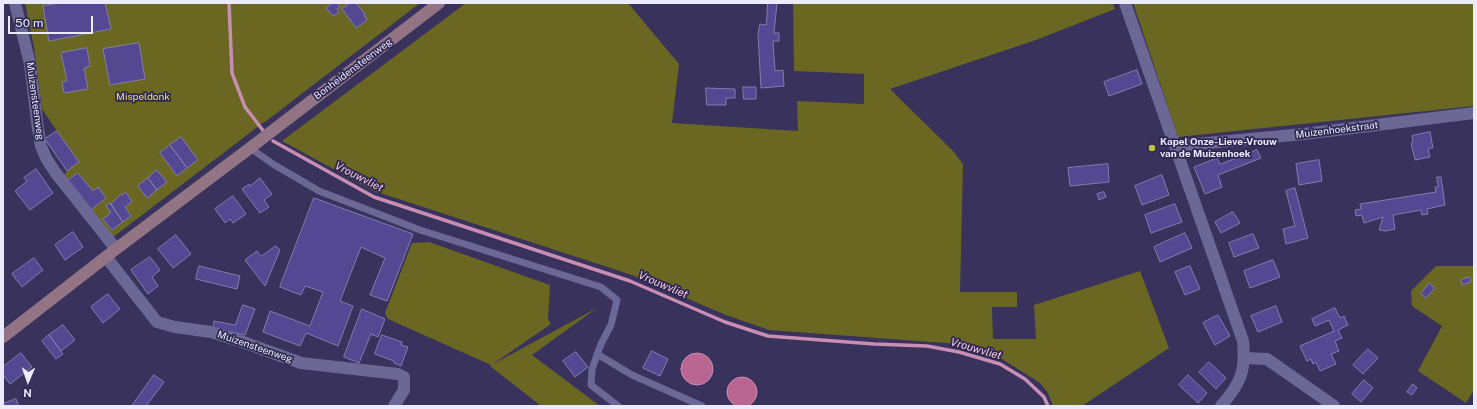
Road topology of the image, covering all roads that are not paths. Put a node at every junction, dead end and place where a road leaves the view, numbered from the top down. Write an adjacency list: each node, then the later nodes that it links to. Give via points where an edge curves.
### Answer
1 (14, 3): 7 (street, Muizensteenweg, via 30,64 41,146 55,172)
2 (439, 3): 5 (street, Bonheidensteenweg)
3 (1125, 3): 6 (street)
4 (1474, 113): 6 (street, Muizenhoekstraat, via 1304,134)
5 (258, 142): 7 (street); 10 (lane, via 273,164 319,191 420,230 601,287 618,300 611,325)
6 (1175, 146): 11 (street, via 1243,341)
7 (116, 249): 8 (street)
8 (106, 257): 9 (street); 12 (street, Muizensteenweg, via 157,322 174,328 211,332 301,363 398,374 404,377 404,390)
9 (3, 336)
10 (597, 354): 13 (lane, via 592,369 591,385); 14 (lane, via 632,375)
11 (1245, 358): 15 (street, via 1242,375); 16 (street, via 1267,359)
12 (394, 406)
13 (618, 406)
14 (702, 406)
15 (1221, 406)
16 (1334, 406)

